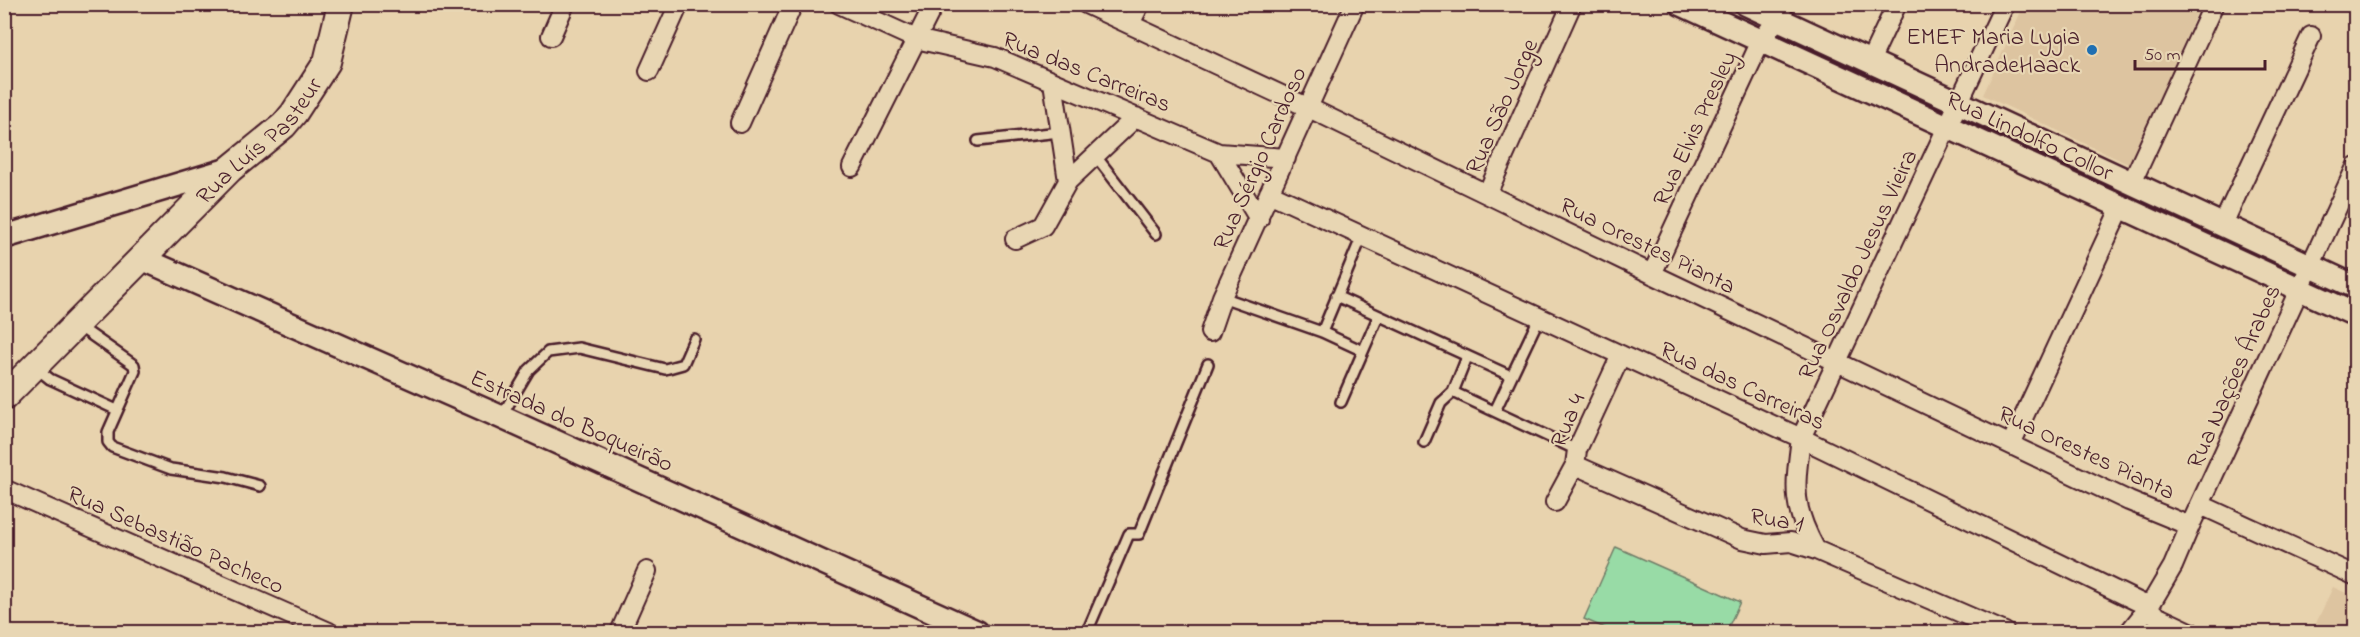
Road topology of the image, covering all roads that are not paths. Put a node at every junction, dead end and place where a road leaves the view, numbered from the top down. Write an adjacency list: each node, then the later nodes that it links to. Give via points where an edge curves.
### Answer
1 (341, 4): 37 (main road, Rua Luís Pasteur, via 327,62 294,113)
2 (565, 4): 18 (street)
3 (679, 4): 23 (street)
4 (793, 4): 28 (street)
5 (839, 4): 20 (street, Rua das Carreiras)
6 (934, 4): 20 (street)
7 (1086, 4): 17 (street, Rua Orestes Pianta)
8 (1140, 4): 17 (street)
9 (1354, 4): 26 (street, Rua Sérgio Cardoso)
10 (1572, 4): 41 (street, Rua São Jorge)
11 (1681, 4): 21 (street, Rua Lindolfo Collor)
12 (1746, 4): 16 (street, Rua Lindolfo Collor)
13 (1897, 4): 22 (street)
14 (2005, 4): 25 (street, Rua Osvaldo Jesus Vieira)
15 (2214, 4): 39 (street)
16 (1781, 12): 21 (street, Rua Elvis Presley); 22 (street, Rua Lindolfo Collor)
17 (1130, 24): 26 (street, Rua Orestes Pianta)
18 (551, 36)
19 (2311, 36): 44 (street)
20 (916, 39): 24 (street, Rua das Carreiras, via 995,57); 35 (street)
21 (1761, 41): 29 (street, Rua Lindolfo Collor); 51 (street, Rua Elvis Presley)
22 (1870, 61): 25 (street, Rua Lindolfo Collor)
23 (649, 71)
24 (1053, 82): 27 (street, Rua das Carreiras); 30 (street)
25 (1960, 103): 29 (street, Rua Osvaldo Jesus Vieira); 39 (street, Rua Lindolfo Collor)
26 (1307, 106): 34 (street, Rua Sérgio Cardoso); 41 (street, Rua Orestes Pianta)
27 (1137, 117): 32 (street, Rua das Carreiras); 33 (street)
28 (741, 123)
29 (1948, 128): 42 (street, Rua Lindolfo Collor); 66 (street, Rua Osvaldo Jesus Vieira)
30 (1060, 132): 31 (lane); 38 (street)
31 (978, 141)
32 (1220, 153): 34 (street, Rua das Carreiras); 43 (street)
33 (1095, 155): 38 (street); 45 (lane)
34 (1286, 158): 40 (street, Rua Sérgio Cardoso)
35 (852, 167)
36 (2355, 167): 50 (street, Rua Nações Árabes)
37 (230, 169): 47 (street); 49 (main road, Rua Luís Pasteur)
38 (1068, 181): 48 (street, via 1043,226)
39 (2132, 183): 44 (street, Rua Lindolfo Collor)
40 (1269, 193): 43 (street, Rua Sérgio Cardoso); 46 (street, Rua das Carreiras)
41 (1487, 194): 51 (street, Rua Orestes Pianta)
42 (2121, 207): 53 (street, Rua Lindolfo Collor); 78 (street)
43 (1259, 219): 55 (street, Rua Sérgio Cardoso)
44 (2222, 226): 50 (street, Rua Lindolfo Collor)
45 (1156, 234)
46 (1362, 236): 54 (lane); 58 (street, Rua das Carreiras)
47 (4, 237)
48 (1015, 239)
49 (143, 259): 59 (main road, Rua Luís Pasteur); 75 (street, Estrada do Boqueirão)
50 (2309, 266): 52 (street, Rua Lindolfo Collor); 53 (street, Rua Nações Árabes)
51 (1652, 274): 66 (street, Rua Orestes Pianta)
52 (2355, 287)
53 (2298, 289): 56 (street, Rua Lindolfo Collor); 83 (street, Rua Nações Árabes)
54 (1336, 296): 57 (lane); 61 (lane)
55 (1222, 297): 60 (street, Rua Sérgio Cardoso); 61 (lane)
56 (2355, 315)
57 (1378, 317): 63 (lane); 65 (lane)
58 (1539, 318): 64 (street, Rua das Carreiras); 69 (lane)
59 (78, 324): 68 (main road, Rua Luís Pasteur); 73 (lane, via 134,365 135,371)
60 (1210, 332)
61 (1322, 332): 63 (lane)
62 (694, 339): 75 (lane, via 683,364 665,369 579,348 548,352 529,370)
63 (1363, 351): 72 (lane)
64 (1621, 355): 76 (street, Rua das Carreiras); 79 (street, Rua 4)
65 (1467, 357): 69 (lane); 70 (lane)
66 (1837, 361): 76 (street, Rua Osvaldo Jesus Vieira); 78 (street, Rua Orestes Pianta)
67 (1208, 364): 93 (lane, via 1139,534 1129,534)
68 (35, 367): 71 (main road, Rua Luís Pasteur); 73 (lane, via 50,379)
69 (1511, 376): 74 (lane)
70 (1453, 392): 74 (lane); 77 (lane, via 1440,403)
71 (4, 397)
72 (1341, 402)
73 (117, 410): 80 (lane, via 108,432 112,447 171,469)
74 (1495, 411): 79 (lane)
75 (501, 417): 92 (street, Estrada do Boqueirão)
76 (1801, 438): 85 (street, Rua Osvaldo Jesus Vieira, via 1795,490 1802,526); 88 (street, Rua das Carreiras)
77 (1424, 442)
78 (2011, 444): 84 (street, Rua Orestes Pianta)
79 (1576, 458): 82 (street, Rua 4); 85 (street, Rua 1, via 1742,539 1766,544 1791,542)
80 (260, 486)
81 (4, 489): 90 (street, Rua Sebastião Pacheco)
82 (1555, 502)
83 (2201, 505): 84 (street, Rua Nações Árabes); 87 (street, Rua Orestes Pianta)
84 (2190, 526): 88 (street, Rua Nações Árabes, via 2173,567)
85 (1816, 550): 89 (street, Rua 1)
86 (647, 571): 91 (street)
87 (2355, 576)
88 (2149, 607): 94 (street, Rua Nações Árabes); 95 (street, Rua das Carreiras, via 2156,616)
89 (1995, 631)
90 (329, 633)
91 (620, 633)
92 (977, 633)
93 (1087, 633)
94 (2129, 633)
95 (2190, 633)

